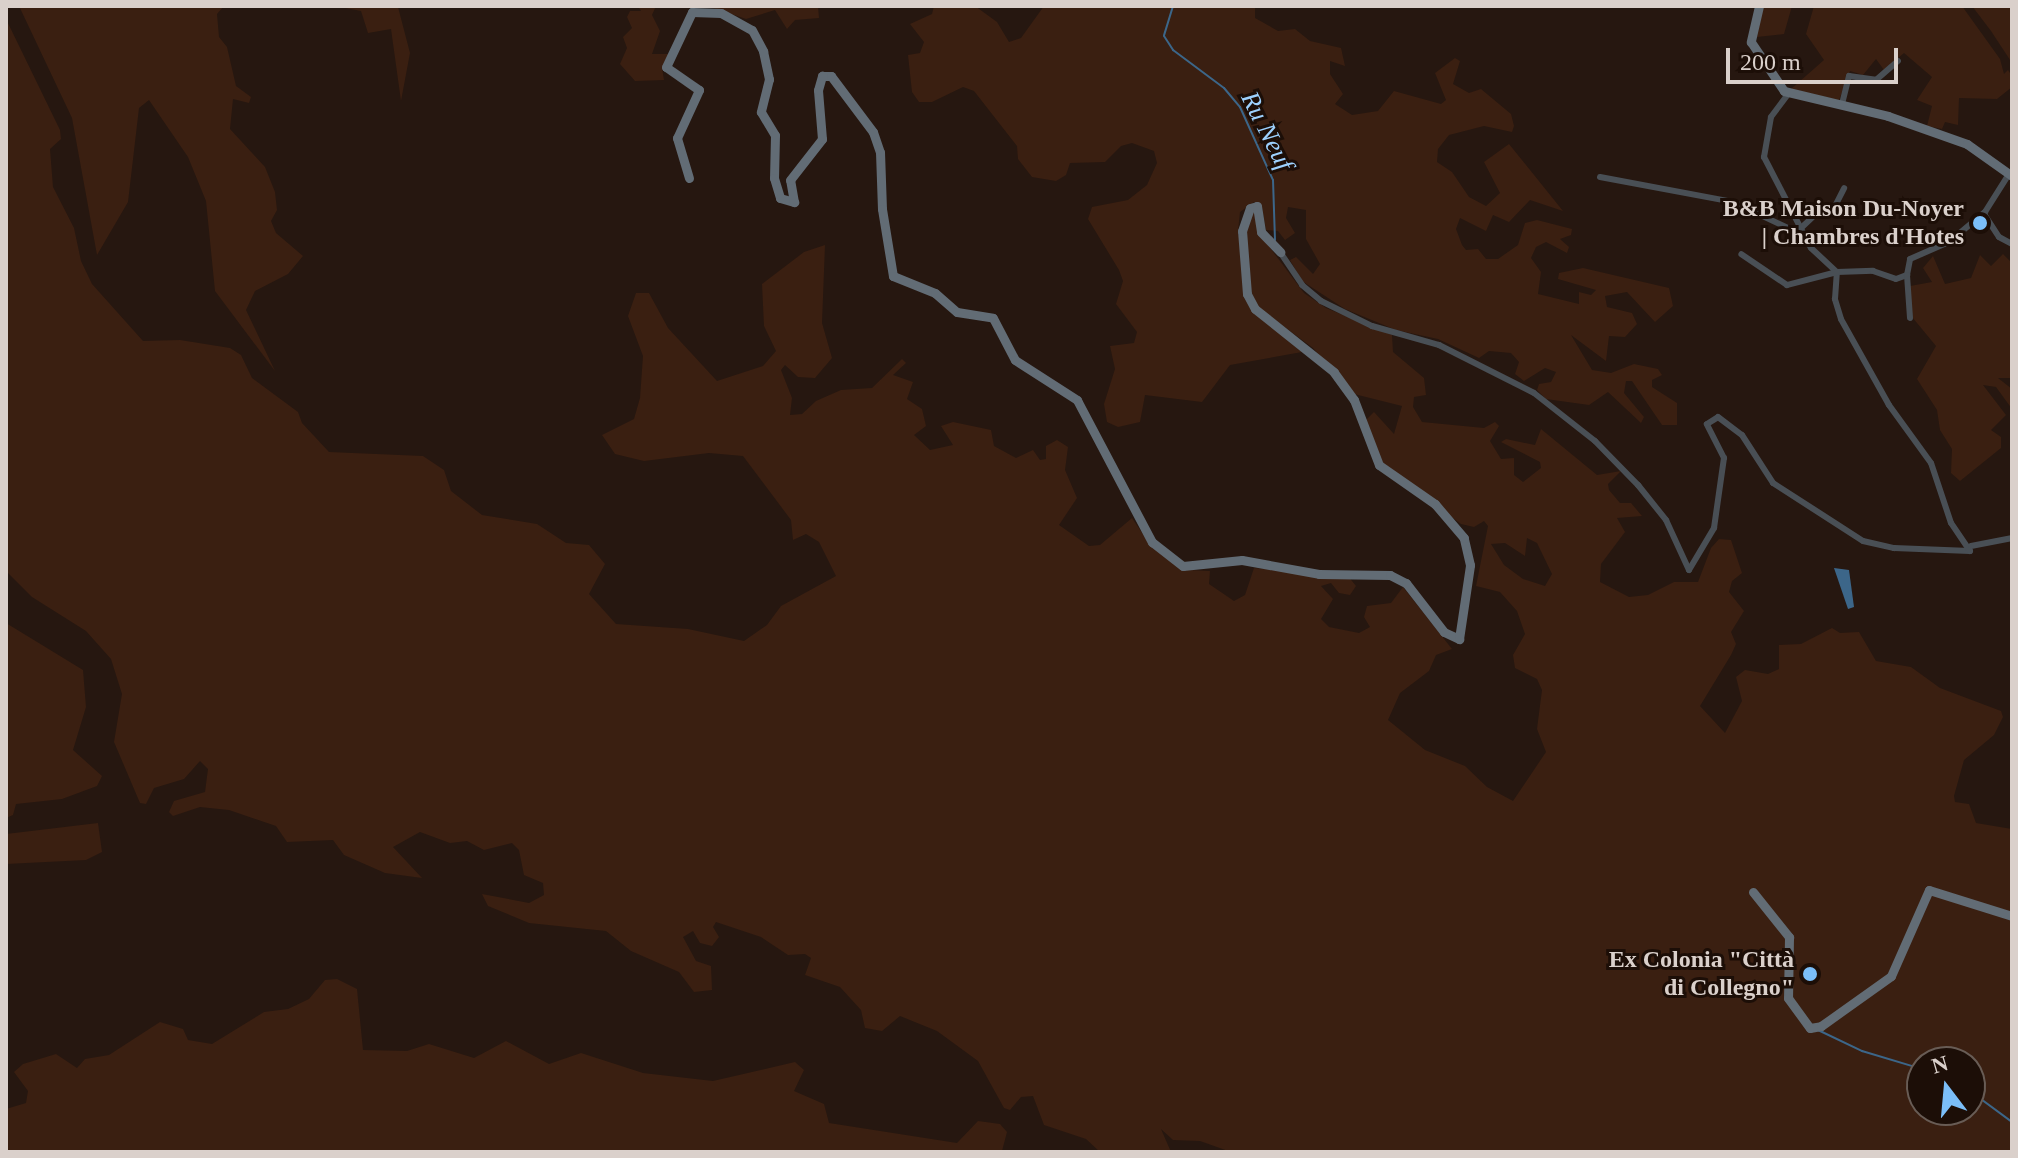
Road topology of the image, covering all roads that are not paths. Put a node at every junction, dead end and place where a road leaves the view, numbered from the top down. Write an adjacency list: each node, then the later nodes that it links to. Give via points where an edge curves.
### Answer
1 (1759, 6): 3 (street, via 1751,42)
2 (1898, 61): 4 (street, via 1876,80 1849,76)
3 (1785, 90): 4 (street); 10 (street, via 1771,117 1763,152)
4 (1842, 104): 5 (street, via 1967,144)
5 (2010, 175): 9 (street)
6 (1600, 177): 11 (street, via 1733,202)
7 (689, 178): 13 (street, via 677,138 699,90 666,67 692,12 721,13 752,30 763,51 769,79 761,112 775,135 774,178 780,198 794,202 790,180 822,139 818,90 822,76 831,76 873,132 880,152 893,276 935,293 957,312 993,318 1015,360 1077,400 1152,542 1183,566 1242,560 1319,574 1390,575 1406,583 1444,632 1459,639 1469,573 1464,538 1435,504 1379,465 1354,400 1334,372 1255,309 1247,294 1242,231 1250,208 1257,206 1261,232)
8 (1844, 188): 10 (street, via 1831,214 1816,214)
9 (1984, 214): 12 (street, via 1999,237); 16 (street, via 1949,242 1910,259)
10 (1801, 228): 11 (street)
11 (1805, 236): 15 (street)
12 (2012, 244)
13 (1280, 252): 19 (street, via 1302,285 1321,301 1372,326 1439,345 1534,393 1595,441 1638,485 1666,520 1689,570 1714,528 1724,458 1707,424 1718,417 1742,435 1773,483 1863,541 1962,553)
14 (1741, 254): 15 (street, via 1787,285)
15 (1837, 272): 16 (street, via 1873,271 1896,279); 19 (street, via 1835,299 1841,319 1889,405 1931,463 1951,523)
16 (1907, 275): 17 (street)
17 (1910, 318)
18 (2012, 538): 19 (street)
19 (1971, 546)
20 (1753, 892): 21 (street, via 1789,937 1788,998 1810,1028 1821,1026 1891,976 1929,890)
21 (2012, 916)

